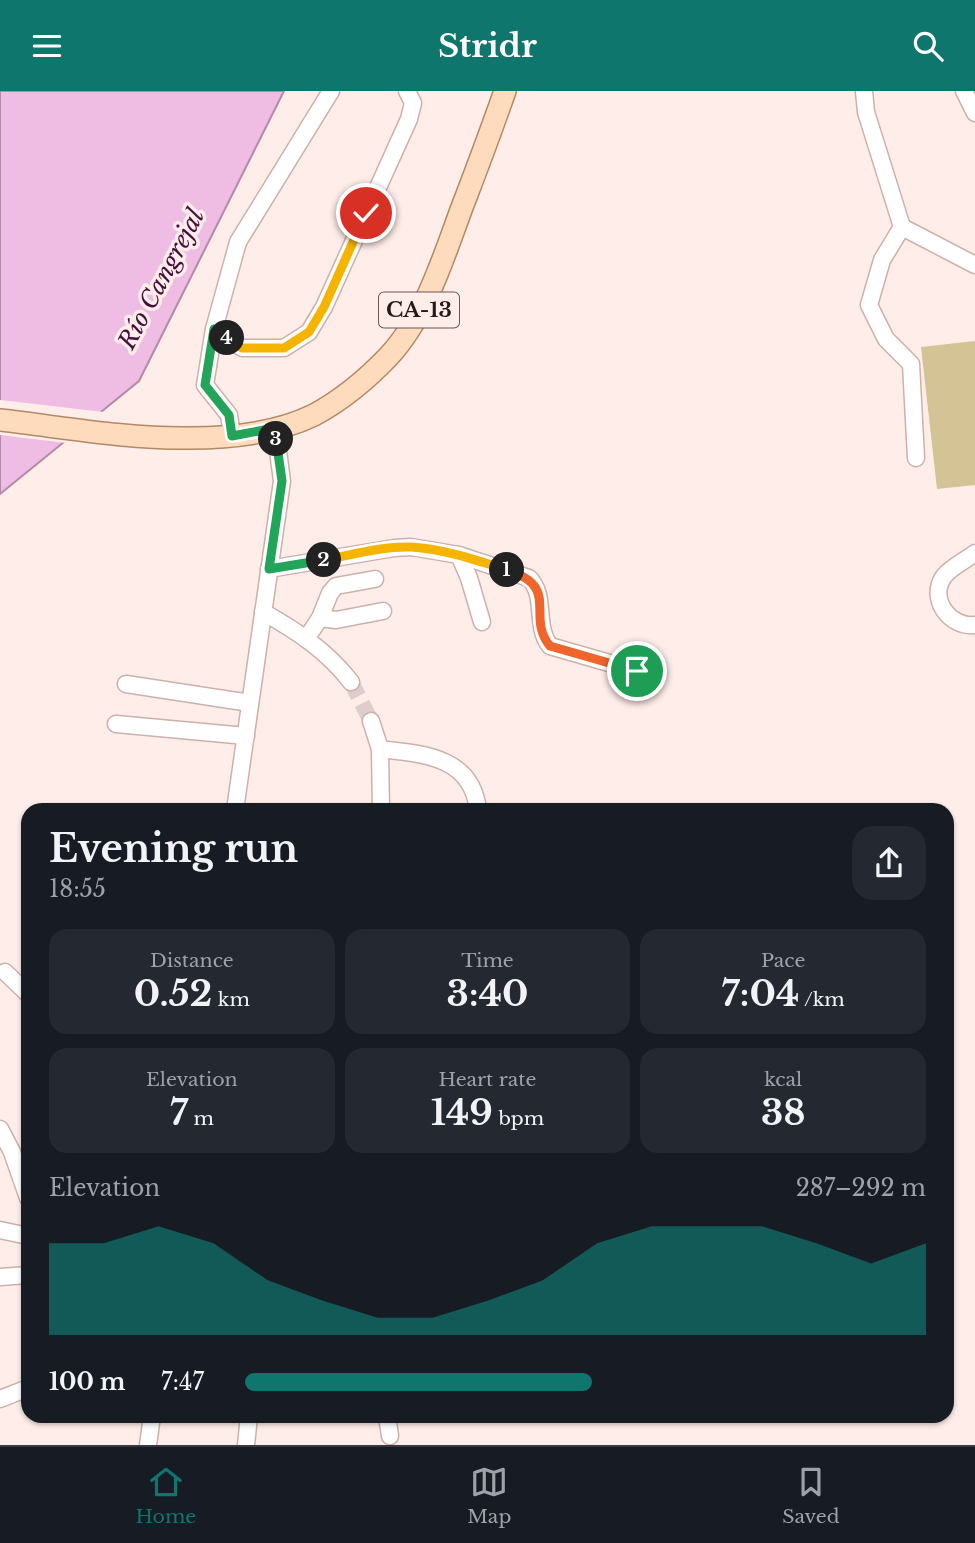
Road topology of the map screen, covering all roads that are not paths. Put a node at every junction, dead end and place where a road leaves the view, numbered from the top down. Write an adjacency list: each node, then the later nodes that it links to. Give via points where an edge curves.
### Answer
1 (331, 91): 9 (street, via 238,242)
2 (407, 91): 9 (street, via 413,103 409,119 309,332 284,348 242,348)
3 (505, 91): 11 (main road, CA-13, via 442,265 414,320 389,356 351,390 313,415)
4 (864, 91): 7 (street, via 866,112)
5 (964, 91): 6 (street)
6 (975, 113)
7 (902, 227): 8 (street); 13 (street, via 882,260 869,305 886,339 911,364)
8 (975, 265)
9 (214, 329): 12 (street, via 205,385 229,415)
10 (0, 420): 12 (main road, CA-13, via 188,438)
11 (275, 428): 12 (main road, CA-13); 16 (street, via 282,481)
12 (232, 436)
13 (916, 458)
14 (975, 553): 22 (street, via 945,575 939,589 943,611 964,625)
15 (459, 555): 16 (street, via 394,548); 21 (street); 24 (street, via 529,578 538,594 543,633 550,646)
16 (269, 569): 19 (street)
17 (375, 579): 20 (street, via 336,586)
18 (383, 611): 20 (street, via 336,620)
19 (263, 612): 23 (street); 27 (street)
20 (320, 618): 23 (street)
21 (482, 622)
22 (975, 625)
23 (306, 639): 25 (street)
24 (637, 671)
25 (351, 682)
26 (126, 684): 27 (street)
27 (250, 703): 30 (street)
28 (371, 721): 31 (street)
29 (116, 724): 30 (street)
30 (246, 736): 32 (street)
31 (380, 750): 33 (street); 34 (street, via 432,757 452,765 468,778)
32 (236, 803)
33 (381, 803)
34 (477, 803)
35 (5, 972): 36 (street)
36 (21, 987)
37 (0, 1129): 38 (street)
38 (21, 1178)
39 (0, 1230): 40 (street)
40 (21, 1234)
41 (21, 1276): 42 (street)
42 (0, 1277)
43 (21, 1391): 44 (street)
44 (0, 1399)
45 (151, 1423): 49 (street)
46 (248, 1423): 50 (street)
47 (388, 1423): 48 (street)
48 (390, 1436)
49 (148, 1445)
50 (246, 1445)

